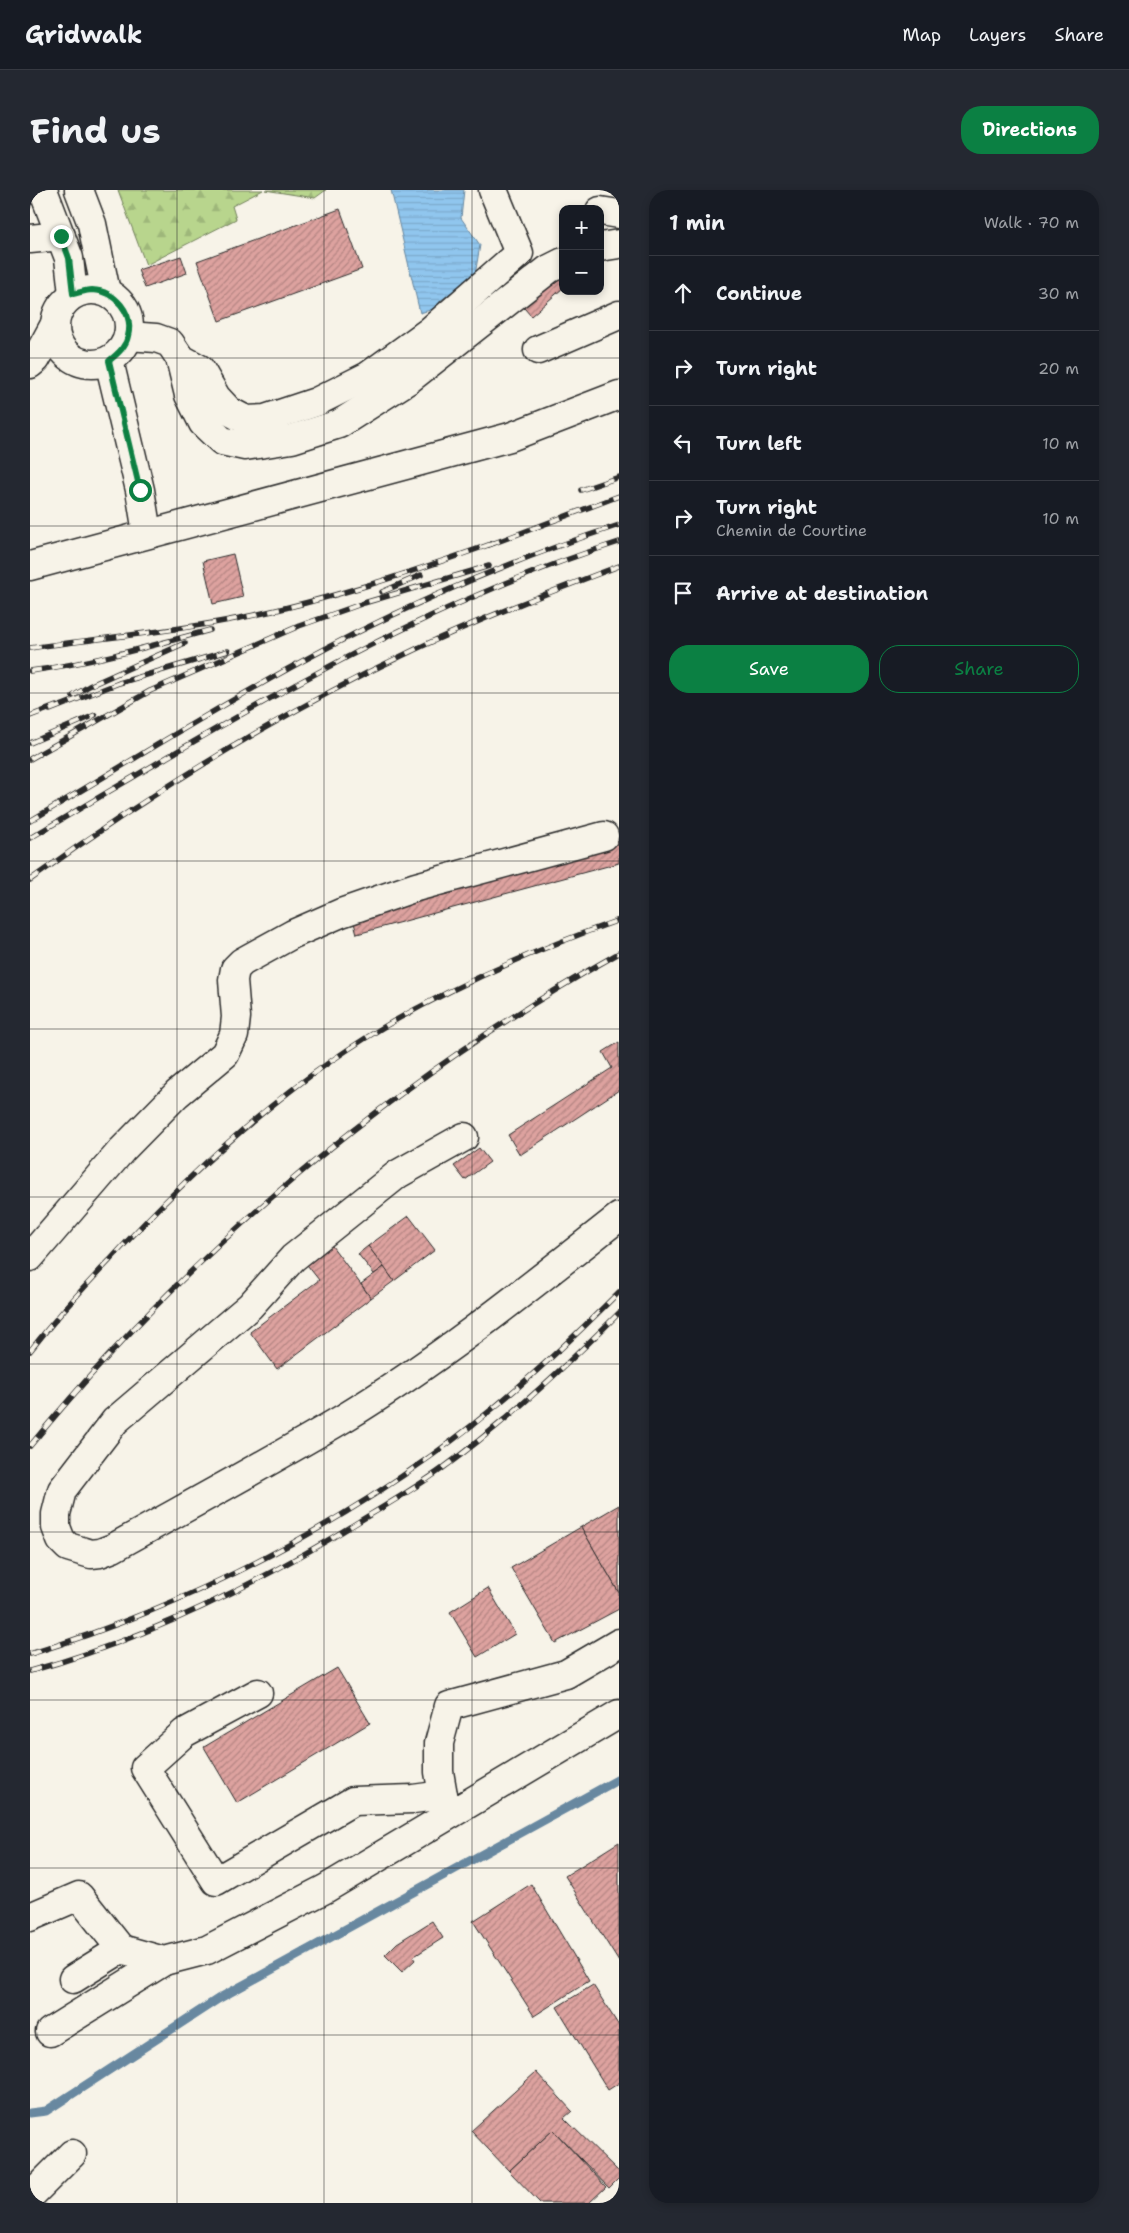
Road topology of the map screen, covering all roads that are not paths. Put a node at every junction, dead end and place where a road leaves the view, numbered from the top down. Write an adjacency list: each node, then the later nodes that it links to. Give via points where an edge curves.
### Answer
1 (43, 190): 6 (street)
2 (80, 190): 12 (street, via 92,224)
3 (493, 190): 18 (street, via 519,253 430,331 368,376 316,402 265,419 246,420 229,411 216,397 200,369)
4 (604, 212): 5 (street)
5 (619, 214)
6 (61, 236): 7 (street); 13 (street, via 69,258)
7 (30, 239)
8 (619, 244): 9 (street)
9 (604, 246)
10 (561, 250): 11 (street)
11 (556, 265): 18 (street, via 408,380 339,424 292,439 245,446 222,441 203,423 189,394)
12 (106, 292): 13 (street, via 90,290); 16 (street, via 125,311)
13 (73, 294): 15 (street, via 56,313)
14 (619, 315): 17 (street)
15 (54, 326): 20 (street); 21 (street, via 60,348)
16 (128, 336): 18 (street, via 156,338 170,343); 19 (street, via 121,350)
17 (538, 350)
18 (180, 358)
19 (109, 361): 21 (street, via 93,365); 23 (street)
20 (33, 362): 21 (street)
21 (77, 362)
22 (619, 395): 23 (street, via 510,437)
23 (147, 533): 24 (street)
24 (30, 566)
25 (604, 836): 28 (street, via 416,887 341,913 242,962 235,969 234,1035 225,1054 178,1094 122,1150)
26 (464, 1137): 27 (street, via 398,1174 293,1258 250,1306 116,1421 62,1490 56,1526 61,1540 68,1547 91,1554 113,1548 344,1417 509,1303)
27 (619, 1218)
28 (30, 1257)
29 (619, 1643): 32 (street, via 566,1674 449,1706 439,1743 439,1772)
30 (258, 1694): 32 (street, via 184,1733 145,1768 216,1881 353,1801)
31 (619, 1714): 32 (street)
32 (445, 1806): 35 (street, via 325,1889 207,1950)
33 (30, 1917): 34 (street, via 79,1896)
34 (121, 1949): 35 (street); 36 (street)
35 (164, 1961): 37 (street)
36 (73, 1979)
37 (50, 2032)
38 (72, 2154): 39 (street)
39 (30, 2196)

